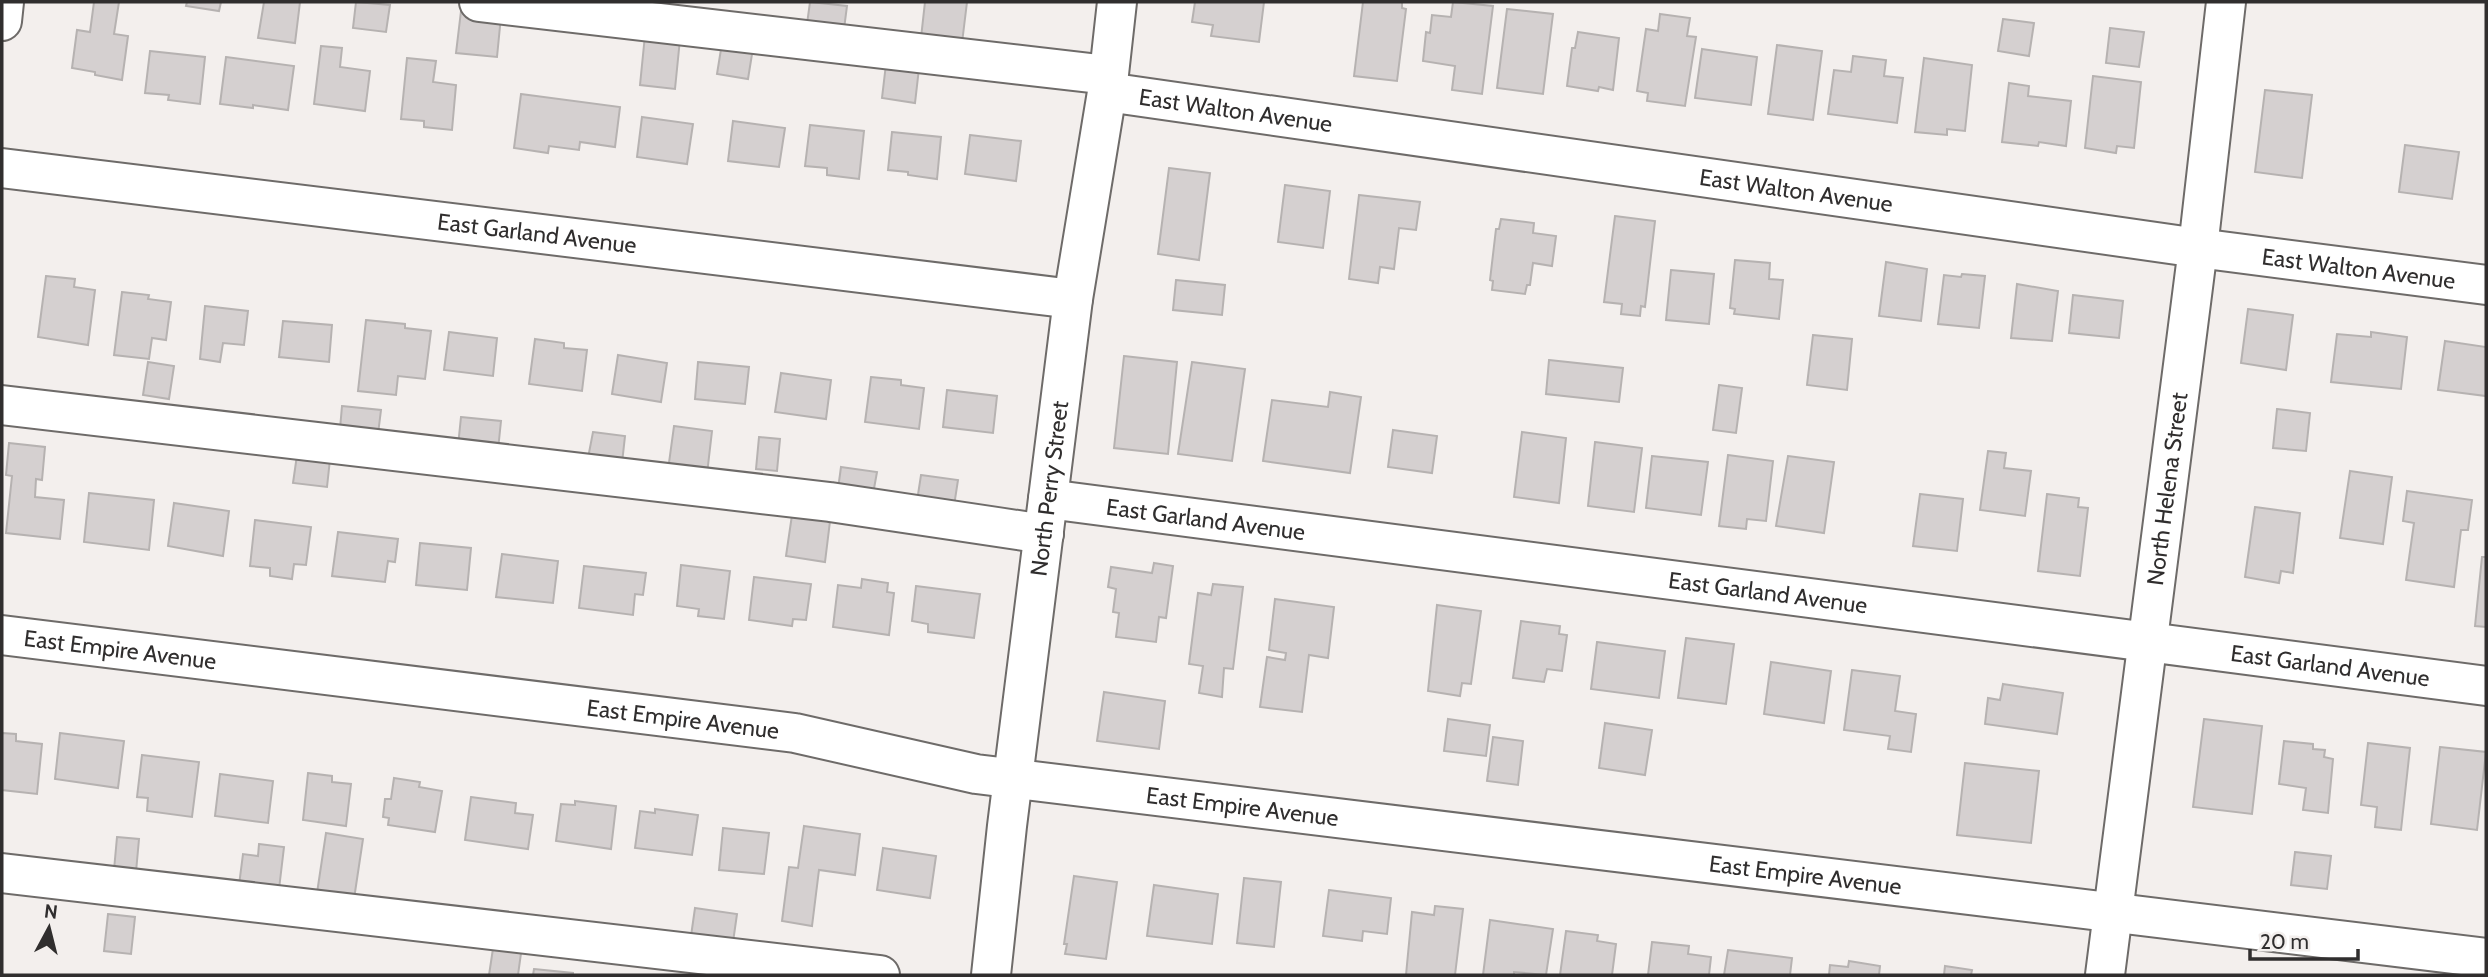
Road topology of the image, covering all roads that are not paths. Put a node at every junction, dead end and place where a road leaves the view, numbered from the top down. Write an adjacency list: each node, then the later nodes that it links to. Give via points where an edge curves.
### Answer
1 (4, 2): 5 (street)
2 (479, 2): 6 (street, East Walton Avenue)
3 (1117, 2): 6 (street, North Perry Street)
4 (2226, 2): 8 (street, North Helena Street)
5 (2, 21)
6 (1107, 83): 8 (street, East Walton Avenue); 10 (street, North Perry Street)
7 (2, 168): 10 (street, East Garland Avenue)
8 (2198, 248): 9 (street, East Walton Avenue); 14 (street, North Helena Street)
9 (2486, 285)
10 (1073, 299): 12 (street, North Perry Street)
11 (2, 405): 12 (street, East Garland Avenue, via 830,502)
12 (1046, 516): 14 (street, East Garland Avenue); 16 (street, North Perry Street)
13 (2, 635): 16 (street, East Empire Avenue, via 795,733 976,774)
14 (2146, 641): 15 (street, East Garland Avenue); 18 (street, North Helena Street)
15 (2486, 686)
16 (1013, 777): 18 (street, East Empire Avenue); 21 (street, North Perry Street)
17 (2, 873): 20 (street)
18 (2112, 912): 19 (street, East Empire Avenue); 22 (street, North Helena Street)
19 (2486, 958)
20 (880, 975)
21 (990, 975)
22 (2105, 975)

